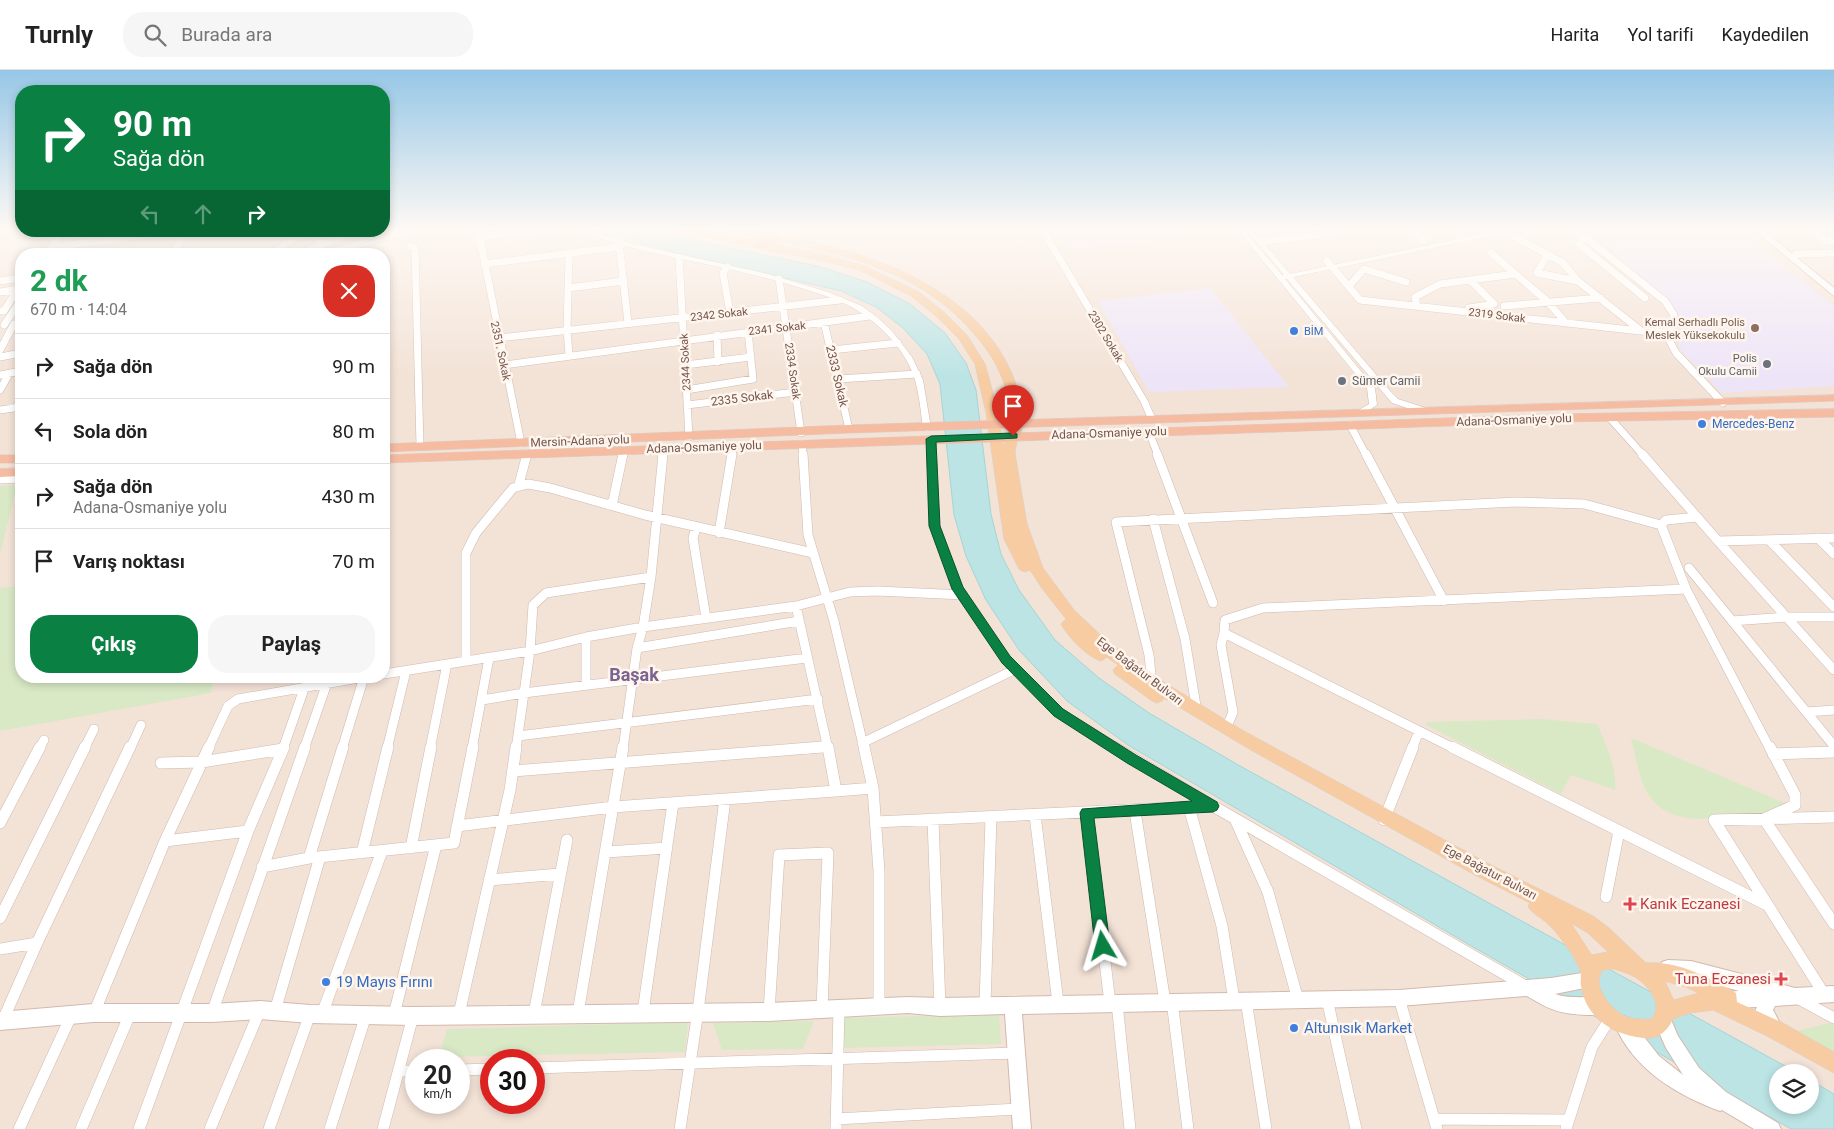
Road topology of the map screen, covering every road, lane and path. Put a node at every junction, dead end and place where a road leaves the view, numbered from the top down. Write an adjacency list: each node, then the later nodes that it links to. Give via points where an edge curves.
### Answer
1 (416, 278): 97 (street)
2 (487, 278): 59 (street, 2351. Sokak)
3 (568, 278): 29 (street)
4 (680, 278): 46 (street, 2344 Sokak)
5 (724, 278): 44 (street)
6 (883, 278): 92 (main road, Ege Bağatur Bulvarı, via 915,294 962,337 980,364 988,393)
7 (910, 278): 91 (main road, Ege Bağatur Bulvarı, via 951,305 978,330 996,353 1007,376)
8 (1071, 278): 88 (street, 2302 Sokak)
9 (1280, 278): 85 (street, via 1371,388 1373,405)
10 (1292, 278): 84 (street, via 1395,401)
11 (1342, 278): 28 (street, 2319 Sokak)
12 (1356, 278): 28 (street)
13 (1394, 278): 27 (street)
14 (1482, 278): 23 (street)
15 (1520, 278): 37 (street)
16 (1565, 278): 26 (street)
17 (1576, 278): 26 (street)
18 (1621, 278): 35 (street)
19 (1637, 278): 57 (street, via 1665,301 1674,316 1672,330)
20 (1816, 278): 32 (main road)
21 (15, 279): 24 (street)
22 (779, 279): 36 (street); 40 (street, 2334 Sokak)
23 (1470, 280): 38 (street, via 1440,284 1415,297); 42 (street, via 1494,304)
24 (0, 281)
25 (624, 281): 29 (street); 47 (street)
26 (1578, 281): 34 (street)
27 (1406, 282)
28 (1349, 286): 38 (street, 2319 Sokak, via 1360,300)
29 (568, 288): 54 (street)
30 (15, 290): 31 (street)
31 (0, 292)
32 (1834, 293)
33 (15, 296): 43 (street, via 4,311)
34 (1600, 298): 37 (street); 56 (street)
35 (1645, 298)
36 (840, 300): 40 (street, 2342 Sokak); 45 (street)
37 (1547, 301): 39 (street); 50 (street)
38 (1417, 306): 42 (street, 2319 Sokak)
39 (1504, 306)
40 (784, 307): 44 (street, 2342 Sokak); 53 (street, 2334 Sokak)
41 (15, 309): 51 (street)
42 (1457, 310): 50 (street, 2319 Sokak)
43 (0, 311)
44 (730, 313): 46 (street, 2342 Sokak)
45 (870, 316): 48 (street, 2341 Sokak); 61 (street)
46 (682, 318): 47 (street, 2342 Sokak); 60 (street, 2344 Sokak)
47 (628, 322): 54 (street, 2342 Sokak)
48 (824, 322): 53 (street, 2341 Sokak); 63 (street, 2333 Sokak)
49 (15, 323): 51 (street)
50 (1566, 323): 56 (street, 2319 Sokak)
51 (2, 326)
52 (15, 326): 62 (street)
53 (786, 328): 55 (street, 2341 Sokak); 78 (street, 2334 Sokak)
54 (567, 329): 59 (street, 2342 Sokak); 65 (street)
55 (748, 331): 58 (street, 2341 Sokak); 67 (street)
56 (1640, 331): 57 (street, 2319 Sokak)
57 (1665, 332): 80 (street, via 1676,352)
58 (717, 335): 60 (street, 2341 Sokak); 68 (street)
59 (499, 338): 69 (street, 2351. Sokak)
60 (684, 339): 65 (street, 2341 Sokak); 70 (street, 2344 Sokak)
61 (898, 343): 63 (street); 73 (street)
62 (0, 350)
63 (831, 350): 75 (street, 2333 Sokak)
64 (15, 353): 66 (street)
65 (569, 356): 69 (street, 2341 Sokak)
66 (0, 357)
67 (751, 358): 68 (street); 77 (street, via 753,379)
68 (718, 362): 70 (street)
69 (504, 364): 100 (street, 2351. Sokak)
70 (685, 366): 77 (street, 2344 Sokak)
71 (15, 372): 72 (street)
72 (9, 374): 74 (street); 76 (street)
73 (916, 374): 75 (street); 94 (street)
74 (0, 375)
75 (838, 380): 90 (street, 2333 Sokak)
76 (0, 390)
77 (686, 390): 81 (street, 2344 Sokak)
78 (796, 392): 81 (street, 2335 Sokak); 96 (street, 2334 Sokak)
79 (1834, 398): 80 (highway, Adana-Osmaniye yolu)
80 (1723, 402): 84 (highway, Adana-Osmaniye yolu)
81 (687, 405): 95 (street, 2344 Sokak)
82 (15, 408): 83 (street)
83 (0, 410)
84 (1426, 411): 85 (highway, Adana-Osmaniye yolu)
85 (1360, 413): 88 (highway, Adana-Osmaniye yolu)
86 (1834, 413): 87 (highway, Adana-Osmaniye yolu)
87 (1610, 418): 89 (highway, Adana-Osmaniye yolu); 113 (street)
88 (1152, 419): 91 (highway, Adana-Osmaniye yolu)
89 (1350, 426): 93 (highway, Adana-Osmaniye yolu); 112 (street)
90 (849, 430): 94 (highway, Mersin-Adana yolu); 96 (highway, Mersin-Adana yolu)
91 (1015, 430): 92 (highway, Adana-Osmaniye yolu); 93 (highway, Adana-Osmaniye yolu); 158 (main road, Ege Bağatur Bulvarı, via 1009,446 1019,522 1040,578 1071,616)
92 (991, 432): 94 (highway, Adana-Osmaniye yolu); 158 (main road, Ege Bağatur Bulvarı, via 1011,539 1028,575 1083,641)
93 (1149, 432): 114 (street)
94 (929, 433): 96 (highway, Adana-Osmaniye yolu); 129 (street, via 935,526)
95 (689, 437): 96 (highway, Mersin-Adana yolu); 100 (highway, Mersin-Adana yolu)
96 (802, 438): 98 (highway, Adana-Osmaniye yolu); 124 (street, 2334 Sokak, via 808,535)
97 (420, 446): 99 (highway, Mersin-Adana yolu); 100 (highway, Mersin-Adana yolu)
98 (734, 446): 101 (highway, Adana-Osmaniye yolu); 119 (street)
99 (390, 448)
100 (524, 448): 102 (highway, Adana-Osmaniye yolu); 105 (highway, Adana-Osmaniye yolu); 110 (street)
101 (663, 449): 102 (highway, Adana-Osmaniye yolu); 115 (street)
102 (624, 450): 111 (street, via 613,501)
103 (15, 458): 104 (highway)
104 (0, 459)
105 (390, 459)
106 (15, 472): 107 (highway)
107 (0, 473)
108 (15, 478): 109 (street)
109 (0, 479)
110 (519, 484): 111 (street, via 557,490); 147 (street, via 476,533 466,553)
111 (609, 505): 115 (street)
112 (1394, 506): 114 (street); 117 (street, via 1516,502 1584,504); 131 (street)
113 (1697, 517): 117 (street, via 1666,520); 123 (street)
114 (1183, 518): 116 (street); 132 (street)
115 (657, 519): 118 (street); 127 (street)
116 (1154, 519): 158 (street, via 1116,522 1149,655); 164 (street, via 1194,682)
117 (1661, 525): 128 (street)
118 (696, 528): 119 (street); 137 (street, via 693,538)
119 (719, 533): 124 (street)
120 (1818, 538): 121 (street); 122 (street); 125 (street)
121 (1834, 538)
122 (1769, 540): 123 (street); 134 (street)
123 (1718, 541): 135 (street)
124 (813, 553): 130 (street, 2334 Sokak)
125 (1834, 554)
126 (1689, 568): 139 (street)
127 (651, 577): 140 (street); 144 (street, via 546,593 533,605)
128 (1686, 589): 131 (street); 177 (street)
129 (962, 595): 130 (street, via 850,592); 149 (street)
130 (827, 598): 133 (street); 172 (street, 2334 Sokak)
131 (1444, 601): 141 (street, via 1263,608 1225,620)
132 (1214, 603)
133 (796, 606): 137 (street); 138 (street)
134 (1834, 607)
135 (1787, 617): 136 (street); 139 (street); 150 (street)
136 (1834, 617)
137 (706, 618): 140 (street)
138 (799, 622): 143 (street); 146 (street)
139 (1732, 622): 163 (street)
140 (643, 627): 142 (street); 143 (street)
141 (1224, 633): 167 (street, via 1221,645 1233,712); 169 (street)
142 (586, 637): 144 (street); 156 (street)
143 (637, 648): 153 (street)
144 (530, 651): 145 (street); 159 (street)
145 (489, 658): 147 (street); 160 (street)
146 (807, 658): 153 (street); 161 (street)
147 (466, 661): 148 (street)
148 (447, 664): 151 (street); 207 (street)
149 (1016, 669): 172 (street); 186 (street, via 1058,712)
150 (1834, 670)
151 (406, 671): 152 (street); 211 (street)
152 (390, 673)
153 (634, 679): 156 (street); 165 (street)
154 (327, 683): 157 (street); 213 (street)
155 (365, 683): 212 (street)
156 (586, 685): 159 (street)
157 (305, 686): 175 (street); 178 (street, via 248,696 228,706)
158 (1153, 688): 164 (main road, Ege Bağatur Bulvarı); 195 (main road, Ege Bağatur Bulvarı, via 1180,712)
159 (524, 693): 160 (street); 170 (street)
160 (482, 700): 201 (street)
161 (818, 700): 165 (street); 174 (street)
162 (1834, 710): 163 (street)
163 (1806, 712): 173 (street)
164 (1197, 713): 167 (main road, Ege Bağatur Bulvarı)
165 (627, 723): 170 (street); 179 (street)
166 (140, 725): 220 (street)
167 (1226, 729): 195 (main road, Ege Bağatur Bulvarı)
168 (94, 730): 218 (street)
169 (1419, 731): 195 (street); 203 (street)
170 (518, 736): 181 (street)
171 (44, 740): 200 (street)
172 (862, 743): 182 (street, 2334 Sokak)
173 (1834, 746)
174 (828, 747): 179 (street); 183 (street)
175 (283, 749): 178 (street); 202 (street)
176 (1834, 752): 177 (street)
177 (1774, 754): 196 (street, via 1795,795 1795,806)
178 (202, 762): 180 (street); 205 (street)
179 (621, 762): 181 (street); 187 (street)
180 (161, 763)
181 (513, 771): 197 (street)
182 (873, 788): 183 (street); 199 (street)
183 (836, 791): 184 (street)
184 (725, 799): 185 (street); 243 (street)
185 (673, 803): 187 (street); 208 (street)
186 (1213, 806): 188 (street); 194 (street)
187 (613, 807): 197 (street); 210 (street)
188 (1189, 808): 189 (street); 230 (street)
189 (1135, 811): 190 (street); 233 (street)
190 (1087, 813): 191 (street); 235 (street)
191 (1035, 815): 192 (street); 234 (street)
192 (990, 817): 198 (street); 236 (street)
193 (1834, 817): 196 (street)
194 (1234, 818): 224 (street); 231 (street, via 1268,892)
195 (1385, 819): 222 (main road, Ege Bağatur Bulvarı, via 1594,926); 223 (main road, Ege Bağatur Bulvarı, via 1550,913 1568,932)
196 (1764, 819): 217 (street, via 1714,820); 219 (street)
197 (503, 820): 201 (street); 215 (street)
198 (933, 820): 199 (street); 239 (street)
199 (876, 822): 238 (street)
200 (0, 823)
201 (457, 826): 206 (street, via 454,843)
202 (248, 831): 205 (street); 247 (street)
203 (1619, 831): 216 (street); 217 (street)
204 (567, 840): 214 (street)
205 (165, 841): 246 (street)
206 (436, 845): 207 (street); 255 (street)
207 (411, 848): 209 (street)
208 (667, 848): 210 (street); 244 (street)
209 (382, 851): 211 (street); 251 (street)
210 (606, 852): 249 (street)
211 (362, 853): 212 (street)
212 (314, 858): 213 (street); 241 (street)
213 (262, 867): 248 (street)
214 (560, 874): 215 (street); 254 (street)
215 (489, 880): 253 (street)
216 (1606, 897)
217 (1767, 905): 225 (street)
218 (0, 918)
219 (1834, 924)
220 (37, 943): 221 (street); 261 (street)
221 (0, 949)
222 (1647, 970): 223 (main road, via 1604,960 1596,964); 226 (main road, via 1691,969); 232 (main road, via 1682,976); 259 (main road, via 1664,1000)
223 (1589, 975): 224 (main road); 258 (main road, via 1590,990)
224 (1528, 987): 228 (main road); 258 (main road, via 1564,1006)
225 (1829, 994): 226 (main road)
226 (1795, 996): 227 (main road); 260 (street)
227 (1772, 997): 232 (main road); 262 (main road, via 1764,1011)
228 (1399, 998): 229 (main road); 273 (street)
229 (1327, 999): 231 (main road); 288 (street)
230 (1240, 1000): 231 (main road); 233 (main road); 287 (street)
231 (1298, 1000)
232 (1721, 1000): 259 (main road, via 1690,1004); 262 (main road)
233 (1169, 1001): 235 (main road); 286 (street)
234 (1058, 1003): 235 (main road); 237 (main road)
235 (1113, 1003): 285 (street)
236 (985, 1005): 237 (main road); 239 (main road)
237 (1013, 1005): 263 (main road)
238 (879, 1007): 239 (main road); 242 (main road)
239 (940, 1007)
240 (822, 1009): 242 (main road); 245 (main road); 245 (street, via 828,854 779,855)
241 (268, 1010): 248 (main road); 251 (main road); 279 (street)
242 (840, 1010): 264 (street)
243 (698, 1011): 244 (main road); 245 (main road); 266 (street)
244 (643, 1012): 249 (main road)
245 (769, 1012)
246 (93, 1013): 250 (main road); 256 (main road)
247 (181, 1013): 248 (main road); 250 (main road); 278 (street)
248 (212, 1013)
249 (578, 1013): 254 (main road)
250 (130, 1014): 277 (street)
251 (316, 1014): 252 (main road); 280 (street)
252 (366, 1014): 255 (main road); 281 (street)
253 (459, 1014): 254 (main road); 257 (main road)
254 (534, 1014)
255 (394, 1015): 257 (main road)
256 (71, 1016): 261 (main road); 276 (street)
257 (413, 1016): 268 (street)
258 (1611, 1016): 259 (main road, via 1644,1030 1655,1028); 270 (main road, via 1651,1063 1704,1097); 274 (street, via 1592,1047)
259 (1664, 1017): 270 (main road, via 1671,1045 1682,1062)
260 (1834, 1018)
261 (2, 1020)
262 (1774, 1029): 265 (main road)
263 (1017, 1053): 264 (street); 271 (main road)
264 (838, 1057): 266 (street); 272 (street)
265 (1834, 1062)
266 (690, 1063): 267 (street); 283 (street)
267 (545, 1068)
268 (399, 1071): 269 (street); 282 (street)
269 (405, 1071)
270 (1729, 1105): 275 (main road)
271 (1020, 1109): 272 (street); 284 (main road)
272 (836, 1124)
273 (1436, 1124): 274 (street)
274 (1567, 1125)
275 (1767, 1128)
276 (19, 1129)
277 (81, 1129)
278 (139, 1129)
279 (210, 1129)
280 (269, 1129)
281 (330, 1129)
282 (384, 1129)
283 (680, 1129)
284 (1022, 1129)
285 (1130, 1129)
286 (1188, 1129)
287 (1266, 1129)
288 (1356, 1129)

